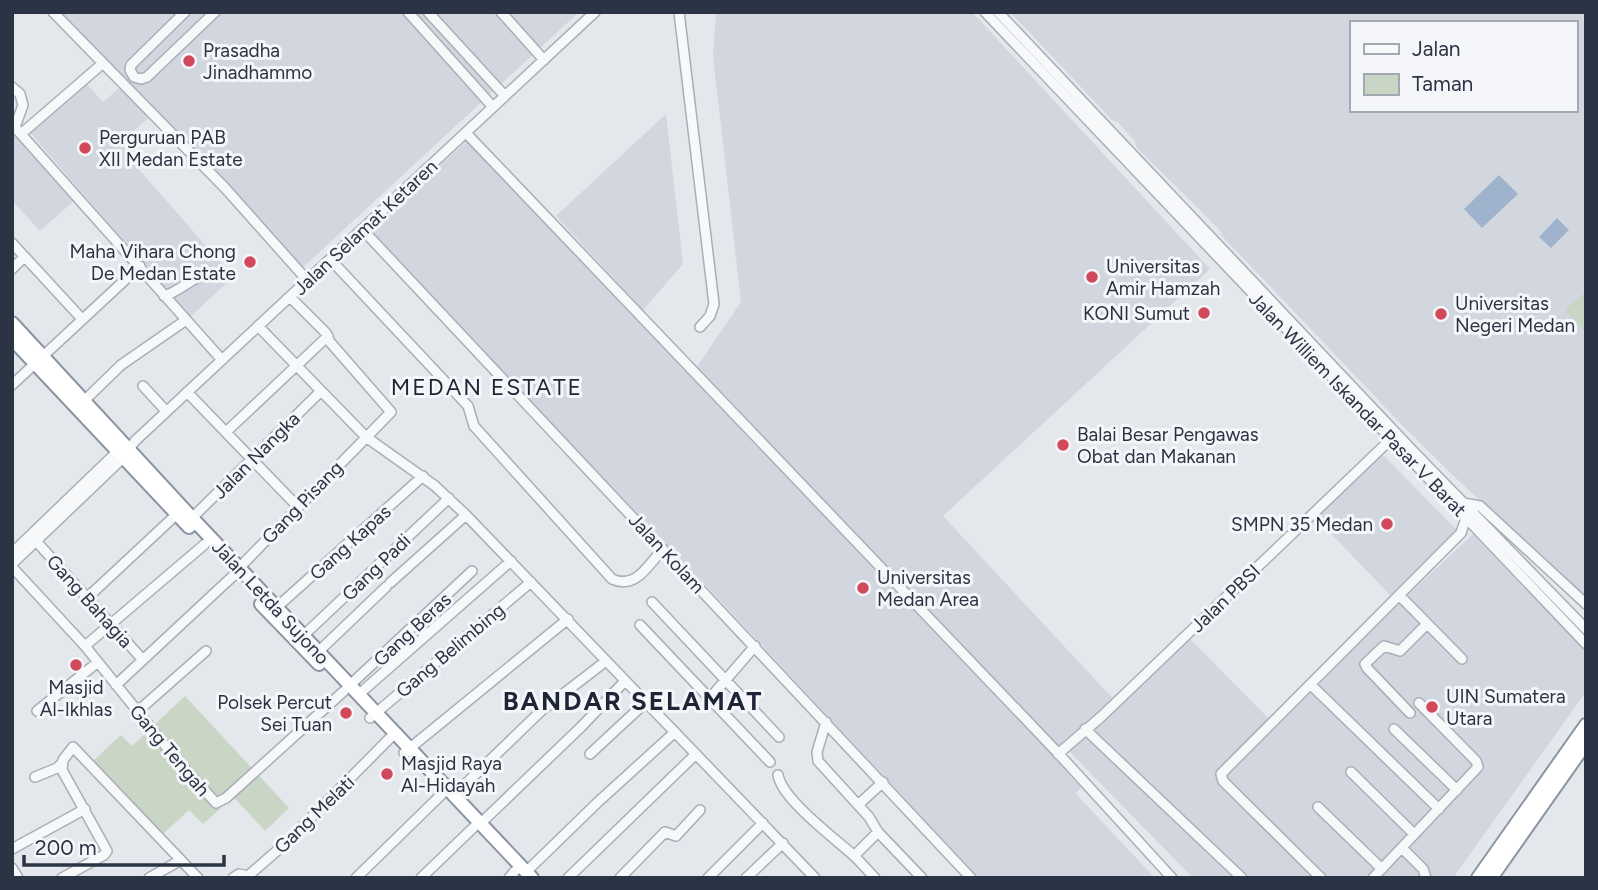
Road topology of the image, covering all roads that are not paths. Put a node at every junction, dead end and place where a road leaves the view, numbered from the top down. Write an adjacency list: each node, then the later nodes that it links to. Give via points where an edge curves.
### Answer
1 (54, 12): 14 (street)
2 (185, 12): 3 (street, via 131,65 134,77 147,77)
3 (215, 12)
4 (408, 12): 17 (street)
5 (428, 12): 16 (street)
6 (501, 12): 12 (street)
7 (595, 12): 11 (street, Jalan Selamat Ketaren)
8 (679, 12): 34 (street, via 714,304)
9 (985, 12): 13 (street, Jalan Williem Iskandar Pasar V Barat)
10 (998, 12): 13 (street, Jalan Williem Iskandar Pasar V Barat)
11 (583, 16): 12 (street, Jalan Selamat Ketaren)
12 (544, 60): 16 (street, Jalan Selamat Ketaren)
13 (1038, 62): 39 (street, Jalan Williem Iskandar Pasar V Barat)
14 (102, 64): 18 (street); 27 (street, via 225,188)
15 (12, 87): 18 (street, via 23,105)
16 (505, 96): 17 (street, Jalan Selamat Ketaren)
17 (493, 107): 19 (street, Jalan Selamat Ketaren)
18 (16, 129): 24 (street)
19 (466, 133): 20 (street, Jalan Selamat Ketaren); 112 (street)
20 (362, 229): 23 (street, Jalan Selamat Ketaren); 62 (street, Jalan Kolam)
21 (12, 243): 22 (street)
22 (24, 257): 25 (street); 30 (street)
23 (330, 259): 27 (street, Jalan Selamat Ketaren); 62 (street, via 468,406 474,426 612,579 633,580)
24 (140, 266): 28 (street); 30 (street)
25 (12, 269)
26 (199, 277): 28 (street)
27 (307, 280): 29 (street, Jalan Selamat Ketaren)
28 (164, 296): 31 (street)
29 (290, 297): 33 (street, Jalan Selamat Ketaren); 35 (street)
30 (82, 318): 37 (street)
31 (186, 320): 38 (street); 45 (street, via 121,365)
32 (12, 323): 37 (highway, Jalan Letda Sujono)
33 (258, 326): 38 (street, Jalan Selamat Ketaren); 40 (street)
34 (700, 327)
35 (328, 336): 40 (street); 48 (street, Gang Pisang, via 391,411)
36 (12, 339): 37 (highway, Jalan Letda Sujono)
37 (38, 360): 41 (street); 45 (highway, Jalan Letda Sujono); 50 (highway, Jalan Letda Sujono)
38 (222, 360): 43 (street, Jalan Selamat Ketaren)
39 (1321, 360): 49 (street, Jalan Williem Iskandar Pasar V Barat); 54 (street, Jalan Williem Iskandar Pasar V Barat)
40 (295, 366): 44 (street); 47 (street)
41 (12, 385)
42 (143, 386): 46 (street)
43 (187, 392): 46 (street, Jalan Selamat Ketaren); 47 (street)
44 (320, 392): 48 (street); 51 (street, Jalan Nangka)
45 (84, 401): 50 (highway, Jalan Letda Sujono)
46 (166, 411): 50 (street, Jalan Selamat Ketaren)
47 (226, 432): 51 (street)
48 (366, 437): 52 (street); 55 (street, Gang Pisang)
49 (1391, 439): 59 (street, Jalan Williem Iskandar Pasar V Barat); 103 (street, Jalan PBSI)
50 (126, 449): 56 (highway, Jalan Letda Sujono); 58 (highway, Jalan Letda Sujono); 60 (street); 63 (street)
51 (253, 458): 55 (street); 58 (street, Jalan Nangka)
52 (423, 476): 53 (street); 73 (street, Gang Kapas)
53 (449, 498): 57 (street); 79 (street, Gang Padi)
54 (1463, 503): 72 (street, via 1480,506); 78 (street, Jalan Williem Iskandar Pasar V Barat)
55 (298, 507): 67 (street, Gang Pisang)
56 (177, 514): 61 (highway, Jalan Letda Sujono); 70 (street)
57 (467, 515): 64 (street); 84 (street)
58 (192, 518): 67 (highway, Jalan Letda Sujono)
59 (1466, 519): 69 (street, via 1461,533); 80 (street, Jalan Williem Iskandar Pasar V Barat)
60 (36, 541): 65 (street); 70 (street, Gang Bahagia)
61 (205, 544): 67 (highway, Jalan Letda Sujono); 75 (street)
62 (663, 549): 82 (street, Jalan Kolam)
63 (12, 553)
64 (511, 561): 68 (street); 93 (street)
65 (12, 566): 81 (street, Gang Tengah)
66 (472, 571): 93 (street, Gang Beras)
67 (237, 572): 73 (highway, Jalan Letda Sujono); 86 (street, Gang Pisang); 93 (highway, Jalan Letda Sujono)
68 (531, 582): 74 (street); 100 (street, Gang Belimbing)
69 (1400, 596): 76 (street); 92 (street)
70 (88, 597): 75 (street, Gang Bahagia)
71 (652, 602): 90 (street)
72 (1586, 604)
73 (276, 608): 79 (highway, Jalan Letda Sujono)
74 (568, 619): 87 (street); 109 (street)
75 (110, 622): 81 (street); 86 (street, Gang Bahagia)
76 (1427, 624): 85 (street); 99 (street, via 1400,651 1384,646 1365,664)
77 (640, 625): 94 (street)
78 (1586, 629)
79 (303, 636): 84 (highway, Jalan Letda Sujono)
80 (1586, 644)
81 (85, 646): 88 (street, Gang Tengah)
82 (755, 646): 90 (street); 101 (street, Jalan Kolam)
83 (206, 651): 98 (street)
84 (318, 652): 93 (highway, Jalan Letda Sujono)
85 (1462, 659)
86 (142, 660): 91 (street, Gang Pisang)
87 (606, 661): 89 (street); 120 (street)
88 (98, 662): 91 (street, Gang Tengah); 97 (street)
89 (625, 681): 95 (street); 127 (street)
90 (726, 681): 94 (street); 106 (street)
91 (116, 685): 98 (street, Gang Tengah)
92 (1311, 685): 124 (street); 155 (street, via 1221,776)
93 (351, 690): 98 (street, Gang Tengah, via 217,804); 100 (highway, Jalan Letda Sujono)
94 (710, 698): 113 (street)
95 (646, 702): 105 (street); 110 (street)
96 (1419, 703): 119 (street, via 1478,764)
97 (37, 711)
98 (138, 711)
99 (1410, 713)
100 (373, 715): 107 (highway, Jalan Letda Sujono); 109 (highway, Jalan Letda Sujono)
101 (826, 722): 118 (street, Jalan Kolam); 121 (street, via 818,761)
102 (1586, 725): 158 (highway)
103 (1085, 729): 112 (street, Jalan PBSI); 154 (street)
104 (1394, 729): 119 (street)
105 (675, 732): 111 (street); 137 (street)
106 (779, 737)
107 (390, 738): 109 (highway, Jalan Letda Sujono); 142 (street, Gang Melati, via 287,842 248,876)
108 (1586, 743): 159 (highway)
109 (406, 751): 120 (highway, Jalan Letda Sujono)
110 (590, 754)
111 (696, 754): 126 (street); 145 (street)
112 (1058, 754): 153 (street)
113 (770, 762)
114 (62, 764): 117 (street); 123 (street); 134 (street, via 73,747)
115 (1352, 772): 129 (street)
116 (778, 775): 133 (street, via 783,789 812,820)
117 (34, 777)
118 (883, 782): 121 (street); 152 (street, Jalan Kolam)
119 (1457, 790): 124 (street)
120 (447, 795): 127 (highway, Jalan Letda Sujono); 143 (street)
121 (858, 805): 128 (street)
122 (1318, 807): 136 (street)
123 (85, 808): 132 (street); 139 (street, via 107,851)
124 (1439, 809): 129 (street)
125 (700, 810): 146 (street, via 676,836 665,832)
126 (763, 823): 130 (street); 147 (street)
127 (477, 826): 137 (highway, Jalan Letda Sujono); 144 (street)
128 (878, 832): 133 (street); 151 (street)
129 (1415, 834): 131 (street)
130 (783, 843): 148 (street); 149 (street)
131 (1402, 848): 136 (street); 157 (street)
132 (12, 849)
133 (854, 856): 150 (street)
134 (181, 860): 140 (street); 141 (street)
135 (12, 868): 138 (street)
136 (1382, 869): 156 (street)
137 (521, 875)
138 (19, 878)
139 (62, 878)
140 (149, 878)
141 (198, 878)
142 (233, 878)
143 (356, 878)
144 (421, 878)
145 (568, 878)
146 (620, 878)
147 (708, 878)
148 (746, 878)
149 (815, 878)
150 (875, 878)
151 (922, 878)
152 (971, 878)
153 (1172, 878)
154 (1242, 878)
155 (1321, 878)
156 (1373, 878)
157 (1426, 878)
158 (1478, 878)
159 (1491, 878)

